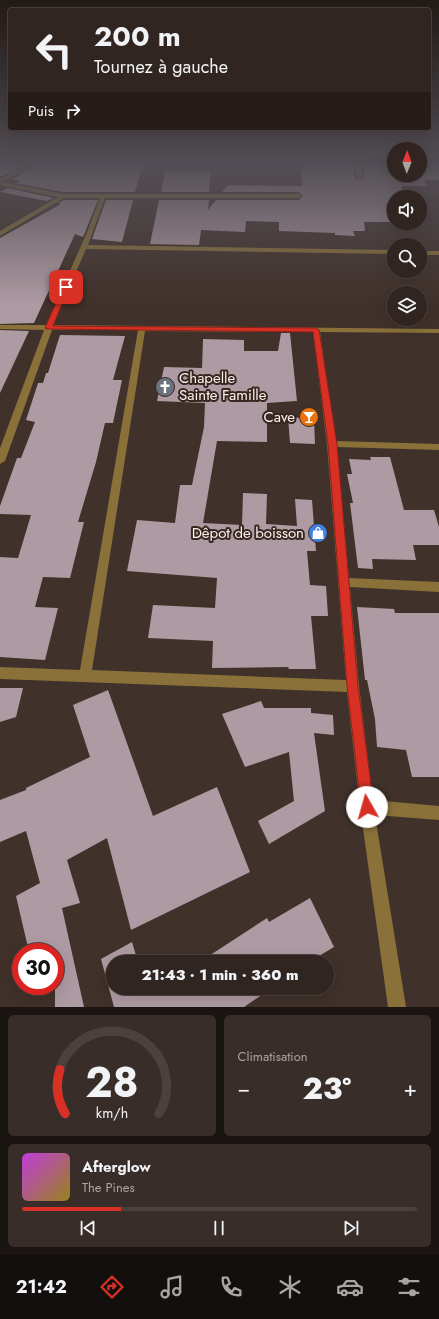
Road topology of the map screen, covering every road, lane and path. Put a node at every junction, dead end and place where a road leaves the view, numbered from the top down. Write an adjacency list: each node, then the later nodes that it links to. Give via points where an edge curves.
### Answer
1 (38, 211): 3 (street)
2 (97, 211): 4 (street)
3 (0, 234)
4 (84, 247): 5 (street); 9 (street)
5 (387, 252)
6 (427, 253): 7 (street)
7 (439, 253)
8 (0, 327): 9 (street)
9 (49, 328): 10 (street); 15 (street)
10 (142, 328): 11 (street); 19 (street)
11 (316, 330): 12 (street); 13 (street)
12 (439, 331)
13 (332, 444): 14 (street); 16 (street)
14 (439, 447)
15 (0, 461)
16 (345, 582): 17 (street); 20 (street)
17 (439, 587)
18 (0, 673): 19 (street)
19 (85, 676): 20 (street)
20 (353, 686): 21 (street)
21 (367, 807): 22 (street); 23 (street)
22 (439, 814)
23 (397, 1007)

